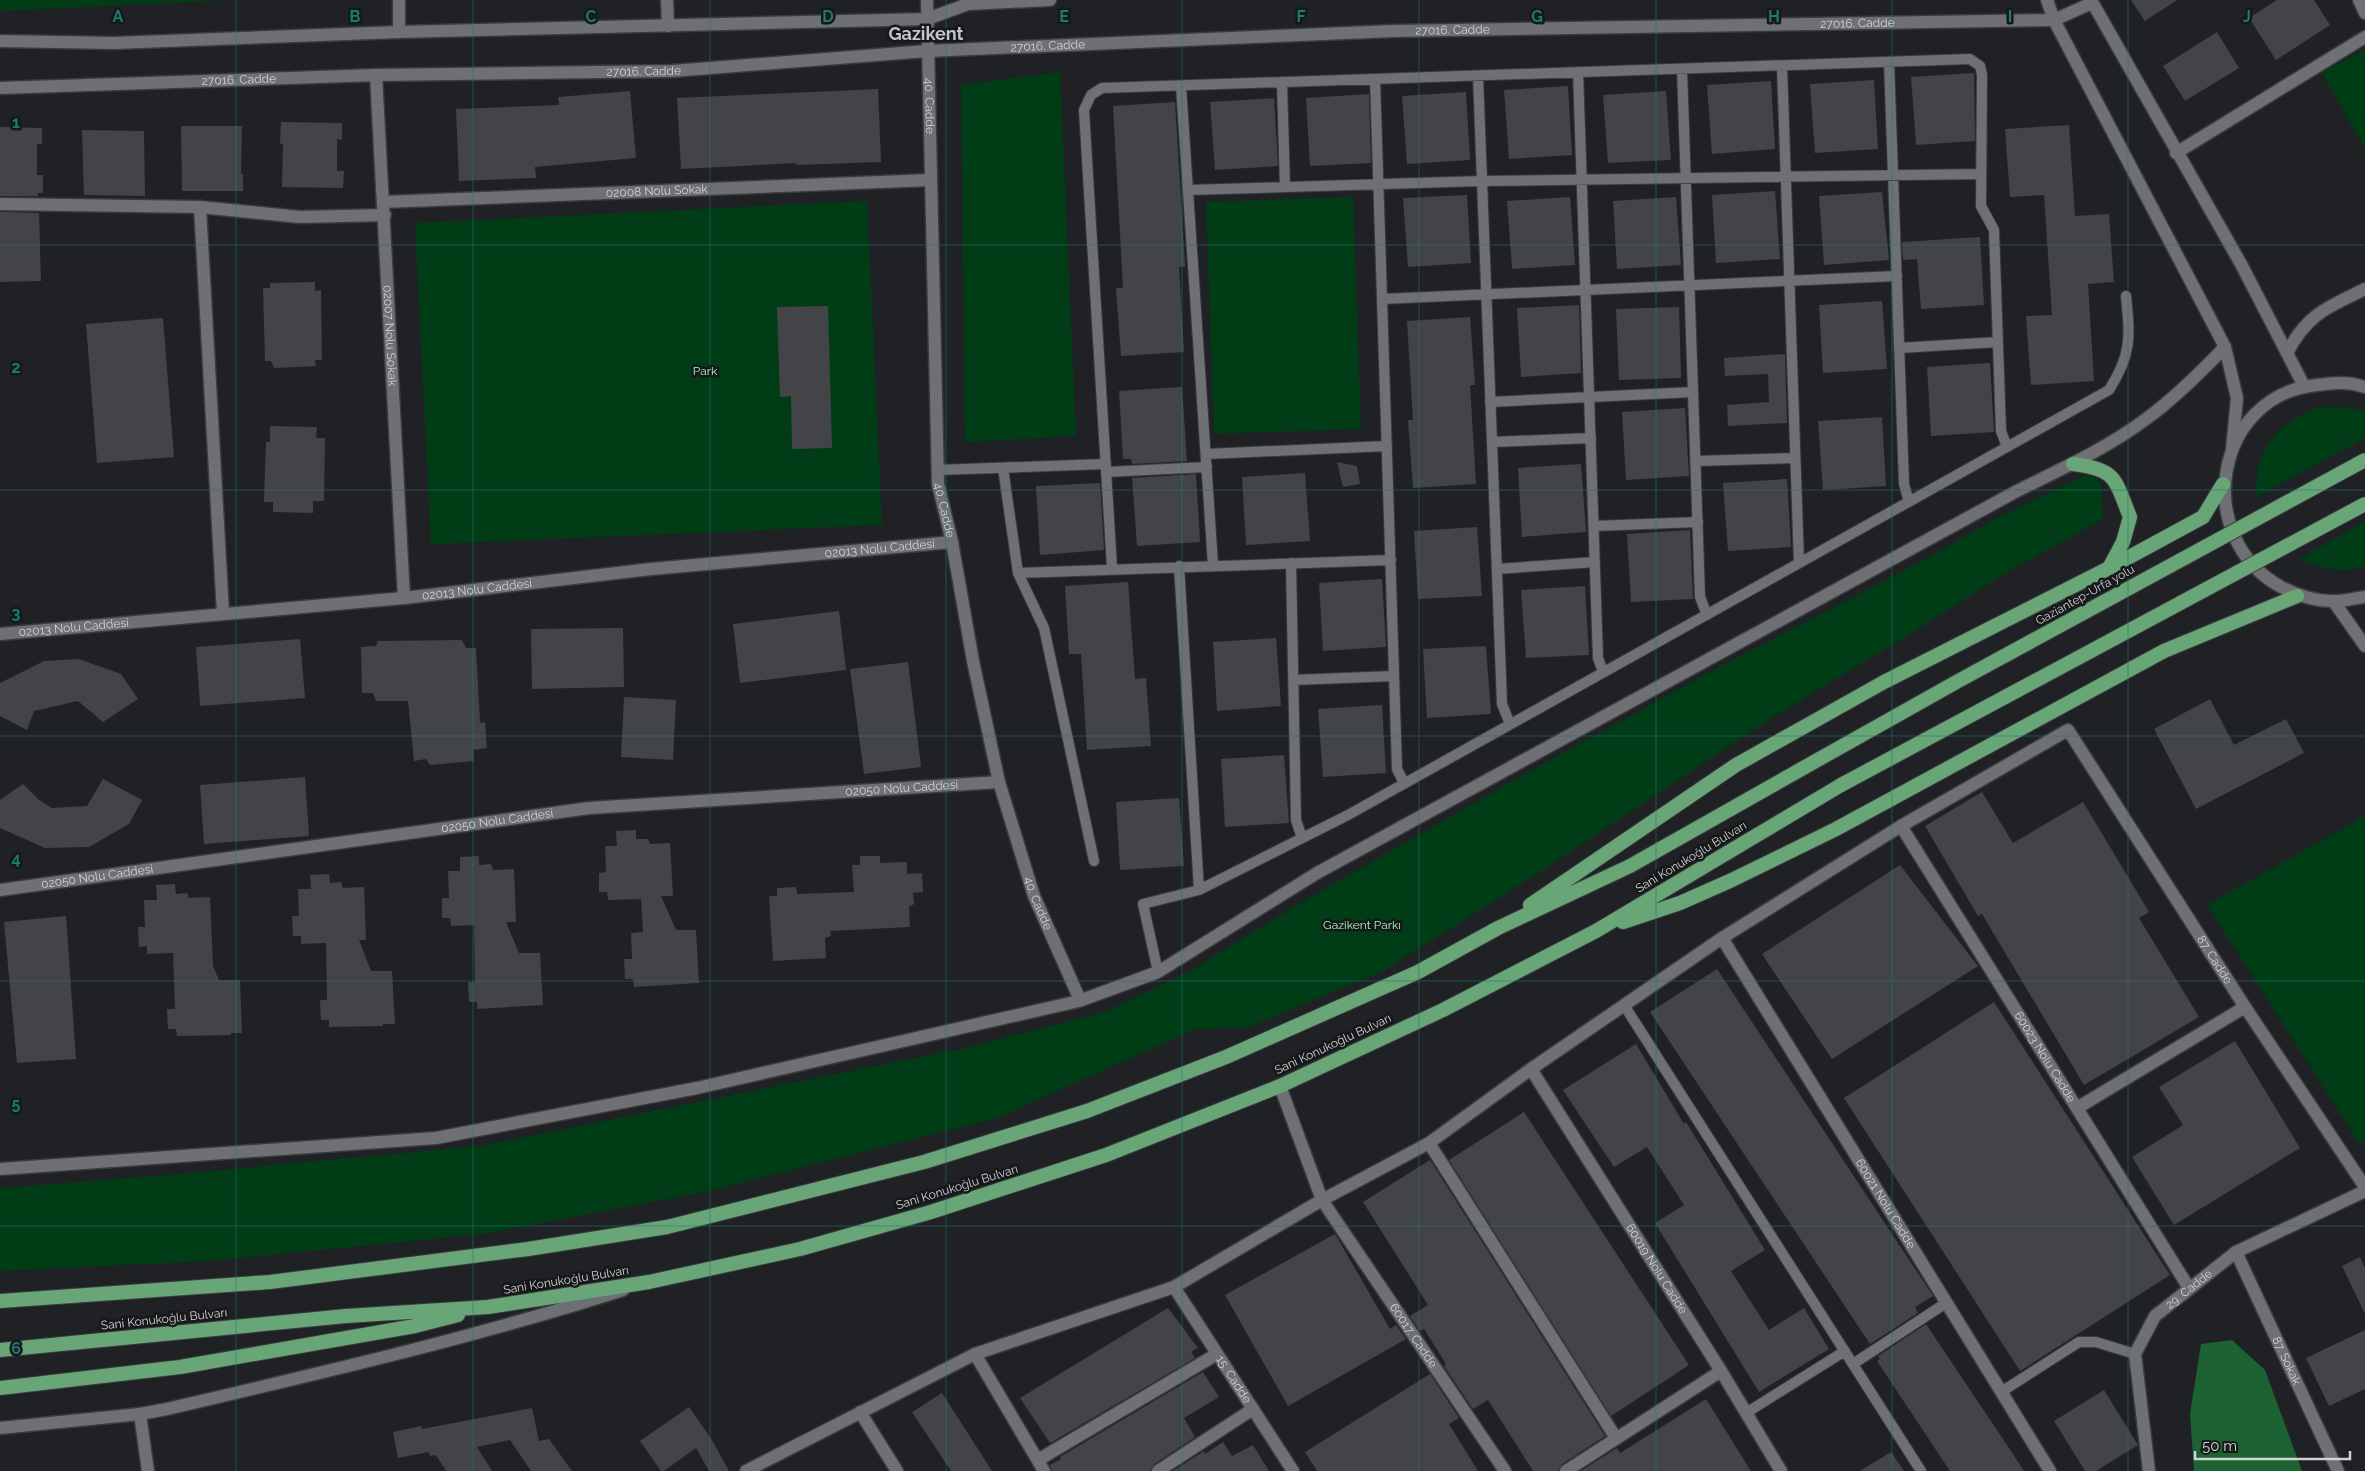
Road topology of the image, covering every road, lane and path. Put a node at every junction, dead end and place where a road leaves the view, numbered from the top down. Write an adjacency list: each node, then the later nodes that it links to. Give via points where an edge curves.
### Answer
1 (398, 0): 12 (street)
2 (667, 0): 11 (street)
3 (927, 0): 9 (street, 40. Cadde)
4 (1050, 0): 9 (street, via 968,4)
5 (2047, 0): 10 (street)
6 (2359, 0): 8 (street)
7 (2091, 2): 10 (street, 27016. Cadde); 26 (street)
8 (2365, 13)
9 (927, 20): 11 (street); 15 (street, 40. Cadde)
10 (2054, 20): 15 (street, 27016. Cadde, via 1393,31); 50 (street)
11 (668, 26): 12 (street)
12 (399, 32): 14 (street, via 114,44)
13 (2365, 37): 26 (street)
14 (0, 41)
15 (927, 51): 20 (street, 27016. Cadde, via 672,71); 31 (street, 40. Cadde)
16 (1889, 62): 17 (lane); 27 (lane, via 1970,59 1980,66); 28 (lane)
17 (1782, 66): 18 (lane); 29 (lane)
18 (1682, 69): 19 (lane); 30 (lane)
19 (1578, 72): 21 (lane); 32 (lane)
20 (376, 75): 25 (street, 27016. Cadde); 37 (street, 02007 Nolu Sokak)
21 (1478, 76): 22 (lane); 33 (lane)
22 (1375, 79): 23 (lane); 34 (lane)
23 (1282, 82): 24 (lane); 35 (lane)
24 (1181, 86): 36 (lane); 70 (lane, via 1102,88 1091,95 1084,110)
25 (0, 88)
26 (2176, 153): 52 (street, via 2241,264)
27 (1981, 174): 28 (lane); 49 (lane, via 1981,206 1994,230)
28 (1893, 175): 29 (lane); 41 (lane)
29 (1785, 177): 30 (lane); 42 (lane)
30 (1686, 178): 32 (lane); 43 (lane)
31 (930, 180): 37 (street, 02008 Nolu Sokak); 71 (street, 40. Cadde)
32 (1582, 180): 33 (lane); 45 (lane)
33 (1482, 181): 34 (lane); 46 (lane)
34 (1379, 184): 35 (lane); 48 (lane)
35 (1285, 187): 36 (lane)
36 (1188, 190): 63 (lane)
37 (384, 202): 40 (street, 02007 Nolu Sokak)
38 (0, 204): 39 (street)
39 (200, 207): 40 (street, via 300,217); 92 (street)
40 (385, 216): 90 (street, 02007 Nolu Sokak)
41 (1897, 276): 42 (lane); 51 (lane)
42 (1789, 281): 43 (lane); 64 (lane)
43 (1689, 285): 45 (lane); 55 (lane)
44 (2365, 289): 52 (street, via 2313,315 2296,334)
45 (1586, 290): 46 (lane); 56 (lane)
46 (1486, 294): 48 (lane); 57 (lane)
47 (2126, 296): 61 (lane, via 2130,335 2128,350 2109,390)
48 (1382, 299): 60 (lane)
49 (1998, 342): 51 (lane); 61 (lane, via 2000,431)
50 (2225, 347): 62 (street, via 2237,398); 67 (street, via 2189,384 2145,420)
51 (1899, 348): 73 (lane, via 1904,484)
52 (2287, 353): 53 (street)
53 (2304, 386): 54 (street, via 2348,382); 62 (street, via 2278,396 2251,418)
54 (2365, 387)
55 (1693, 392): 56 (lane); 66 (lane)
56 (1590, 397): 57 (lane); 58 (lane)
57 (1490, 402): 59 (lane)
58 (1591, 438): 59 (lane); 76 (lane)
59 (1492, 442): 85 (lane)
60 (1387, 446): 63 (lane); 78 (lane)
61 (2007, 448): 73 (lane)
62 (2232, 449): 72 (street)
63 (1206, 454): 68 (lane)
64 (1795, 458): 66 (lane); 81 (lane)
65 (2365, 460): 100 (highway, Gaziantep-Urfa yolu, bridge)
66 (1696, 461): 75 (lane)
67 (2073, 464): 86 (highway, via 2094,466 2114,478 2130,517 2123,542); 111 (street, via 2015,492 1317,873)
68 (1207, 467): 70 (lane); 82 (lane)
69 (1003, 468): 70 (lane); 71 (lane); 87 (lane)
70 (1106, 468): 84 (lane)
71 (938, 470): 77 (street, 40. Cadde, via 938,484)
72 (2223, 484): 86 (highway, via 2202,517); 88 (street, via 2227,519 2241,552 2266,578)
73 (1910, 502): 81 (lane)
74 (2365, 504): 109 (highway, Sani Konukoğlu Bulvarı, bridge, via 1841,785)
75 (1698, 522): 76 (lane); 93 (lane, via 1700,597)
76 (1594, 526): 79 (lane)
77 (952, 542): 90 (street, 02013 Nolu Caddesi, via 652,569); 101 (street, 40. Cadde)
78 (1391, 560): 80 (lane); 97 (lane)
79 (1595, 562): 85 (lane); 96 (lane, via 1598,658)
80 (1291, 563): 82 (lane); 98 (lane)
81 (1799, 563): 93 (lane)
82 (1214, 565): 83 (lane)
83 (1180, 566): 84 (lane); 107 (lane)
84 (1112, 568): 87 (lane)
85 (1497, 568): 99 (lane, via 1502,704)
86 (2109, 568): 108 (highway, via 1884,682 1736,765)
87 (1018, 573): 105 (lane, via 1044,628)
88 (2297, 596): 91 (street); 109 (highway, via 2164,651 1836,829 1732,880 1680,903)
89 (2365, 597): 91 (street)
90 (404, 598): 92 (street, 02013 Nolu Caddesi)
91 (2334, 602): 95 (street)
92 (223, 613): 94 (street, 02013 Nolu Caddesi)
93 (1707, 615): 96 (lane)
94 (0, 634)
95 (2365, 646)
96 (1603, 672): 99 (lane)
97 (1394, 676): 98 (lane); 102 (lane, via 1397,769)
98 (1293, 680): 104 (lane, via 1296,820)
99 (1510, 724): 102 (lane)
100 (1821, 758): 108 (highway, Sani Konukoğlu Bulvarı, via 1630,866)
101 (999, 782): 106 (street, 02050 Nolu Caddesi, via 589,808); 112 (street, 40. Cadde, via 1034,896)
102 (1404, 783): 104 (lane)
103 (1901, 826): 110 (street); 114 (street, 87. Cadde, via 2068,730); 117 (street, 60023 Nolu Cadde)
104 (1302, 838): 107 (lane)
105 (1094, 861)
106 (0, 890)
107 (1199, 890): 111 (lane, via 1143,904)
108 (1498, 928): 127 (highway, Sani Konukoğlu Bulvarı, via 1418,972 1226,1057 1087,1112 924,1162 667,1226 528,1249 270,1282)
109 (1596, 931): 116 (highway, Sani Konukoğlu Bulvarı, via 1443,1010)
110 (1722, 938): 113 (street); 128 (street, 60021 Nolu Cadde)
111 (1158, 972): 112 (street)
112 (1080, 1000): 119 (street, via 697,1088 436,1138)
113 (1624, 1005): 115 (street); 131 (lane)
114 (2245, 1007): 117 (street); 120 (street, 87. Cadde)
115 (1531, 1069): 118 (street); 136 (street, 60019 Nolu Cadde)
116 (1280, 1086): 122 (street, 60017. Cadde); 124 (highway, Sani Konukoğlu Bulvarı, via 1106,1155 931,1212 800,1249)
117 (2077, 1108): 126 (street, 60023 Nolu Cadde)
118 (1429, 1143): 122 (street); 144 (street)
119 (0, 1169)
120 (2365, 1186)
121 (2365, 1191): 123 (street, 29. Cadde)
122 (1322, 1200): 125 (street); 151 (street, 60017. Cadde)
123 (2236, 1252): 126 (street, 29. Cadde); 157 (street, 87. Sokak)
124 (649, 1282): 129 (highway, Sani Konukoğlu Bulvarı); 142 (street, via 534,1319 406,1353)
125 (1174, 1287): 132 (street); 133 (street, 15. Cadde)
126 (2189, 1288): 134 (street, 29. Cadde, via 2155,1316)
127 (0, 1299)
128 (1946, 1303): 135 (lane); 138 (street, 60021 Nolu Cadde)
129 (488, 1307): 130 (highway, Sani Konukoğlu Bulvarı, via 346,1316); 137 (highway, via 415,1326 180,1368)
130 (0, 1350)
131 (1845, 1351): 135 (lane); 141 (lane)
132 (975, 1354): 140 (street); 145 (street)
133 (1217, 1354): 139 (street, 15. Cadde); 145 (street)
134 (2135, 1354): 138 (lane, via 2096,1342 2079,1342); 156 (street)
135 (1853, 1364): 154 (lane)
136 (1721, 1371): 141 (street, 60019 Nolu Cadde); 144 (street)
137 (0, 1388)
138 (2001, 1392): 155 (street, 60021 Nolu Cadde)
139 (1253, 1409): 149 (street); 150 (street, 15. Cadde)
140 (860, 1412): 146 (street); 148 (street)
141 (1746, 1413): 153 (street, 60019 Nolu Cadde)
142 (140, 1414): 143 (street); 147 (street)
143 (0, 1428)
144 (1616, 1438): 152 (street)
145 (1041, 1466)
146 (753, 1469)
147 (148, 1471)
148 (897, 1471)
149 (1158, 1471)
150 (1293, 1471)
151 (1504, 1471)
152 (1566, 1471)
153 (1781, 1471)
154 (1922, 1471)
155 (2050, 1471)
156 (2149, 1471)
157 (2338, 1471)

